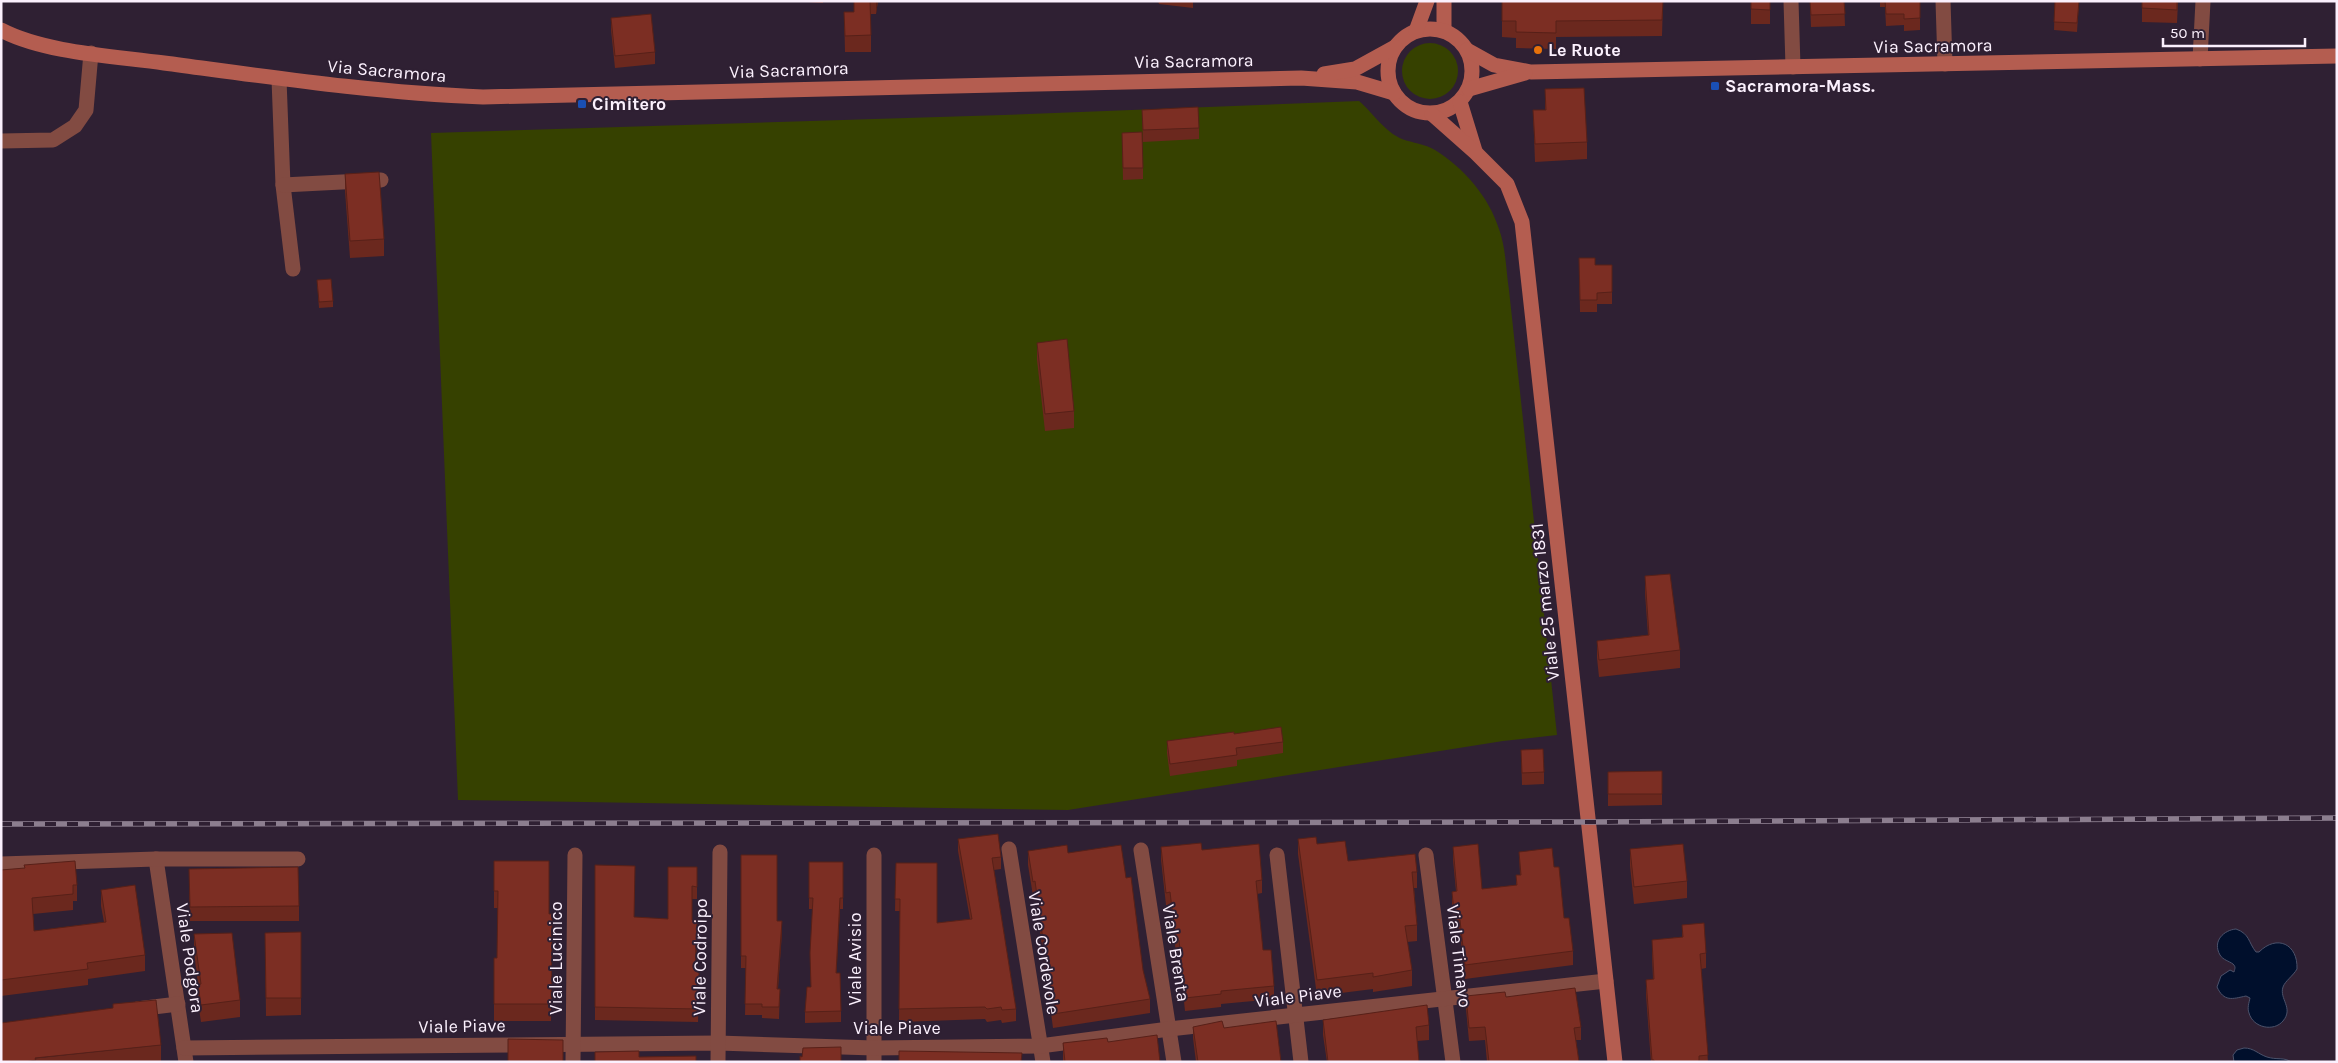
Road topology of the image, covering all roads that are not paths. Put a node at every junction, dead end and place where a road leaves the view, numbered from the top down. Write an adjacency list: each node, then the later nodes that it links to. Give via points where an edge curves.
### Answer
1 (1427, 1): 7 (street)
2 (1444, 1): 8 (street)
3 (1791, 1): 15 (street)
4 (1943, 1): 14 (street)
5 (2203, 1): 13 (street)
6 (1, 30): 11 (street, Via Sacramora, via 32,43)
7 (1416, 31): 8 (street); 9 (street)
8 (1444, 31): 10 (street, via 1453,35)
9 (1395, 47): 17 (street, Via Sacramora, via 1354,68); 20 (street, via 1389,59 1388,74)
10 (1467, 50): 16 (street, Via Sacramora, via 1494,65); 19 (street, via 1472,62)
11 (92, 53): 18 (street, Via Sacramora); 23 (street, via 86,110 76,126 53,140)
12 (2337, 56): 13 (street, Via Sacramora)
13 (2200, 59): 14 (street, Via Sacramora)
14 (1945, 64): 15 (street, Via Sacramora)
15 (1793, 67): 16 (street, Via Sacramora)
16 (1531, 72): 19 (street, Via Sacramora)
17 (1301, 78): 18 (street, Via Sacramora, via 483,97 413,95); 20 (street, Via Sacramora, via 1357,82)
18 (280, 79): 26 (street)
19 (1469, 89): 21 (street)
20 (1394, 93): 22 (street, via 1407,107)
21 (1460, 102): 22 (street); 24 (street, Viale 25 marzo 1831)
22 (1432, 114): 24 (street, Viale 25 marzo 1831)
23 (1, 141)
24 (1476, 153): 38 (street, Viale 25 marzo 1831, via 1507,184 1522,222)
25 (381, 180): 26 (street)
26 (283, 185): 27 (street)
27 (293, 269)
28 (1009, 849): 46 (street, Viale Cordevole)
29 (1141, 850): 43 (street, Viale Brenta)
30 (720, 852): 44 (street, Viale Codroipo)
31 (575, 855): 45 (street, Viale Lucinico)
32 (874, 855): 48 (street, Viale Avisio)
33 (1277, 855): 42 (street)
34 (1426, 855): 39 (street, Viale Timavo)
35 (156, 859): 36 (street); 37 (street); 40 (street, Viale Podgora)
36 (298, 859)
37 (1, 864)
38 (1606, 981): 39 (street, Viale Piave); 55 (street, Viale 25 marzo 1831)
39 (1445, 998): 42 (street, Viale Piave); 54 (street, Viale Timavo)
40 (178, 1004): 41 (street); 47 (street, Viale Podgora)
41 (119, 1011)
42 (1296, 1015): 43 (street, Viale Piave); 53 (street)
43 (1169, 1029): 46 (street, Viale Piave); 52 (street, Viale Brenta)
44 (718, 1043): 45 (street, Viale Piave); 48 (street, Viale Piave); 50 (street, Viale Codroipo)
45 (574, 1044): 47 (street, Viale Piave); 49 (street, Viale Lucinico)
46 (1040, 1046): 48 (street, Viale Piave); 51 (street, Viale Cordevole)
47 (185, 1055)
48 (874, 1055)
49 (573, 1062)
50 (718, 1062)
51 (1043, 1062)
52 (1174, 1062)
53 (1301, 1062)
54 (1453, 1062)
55 (1615, 1062)

